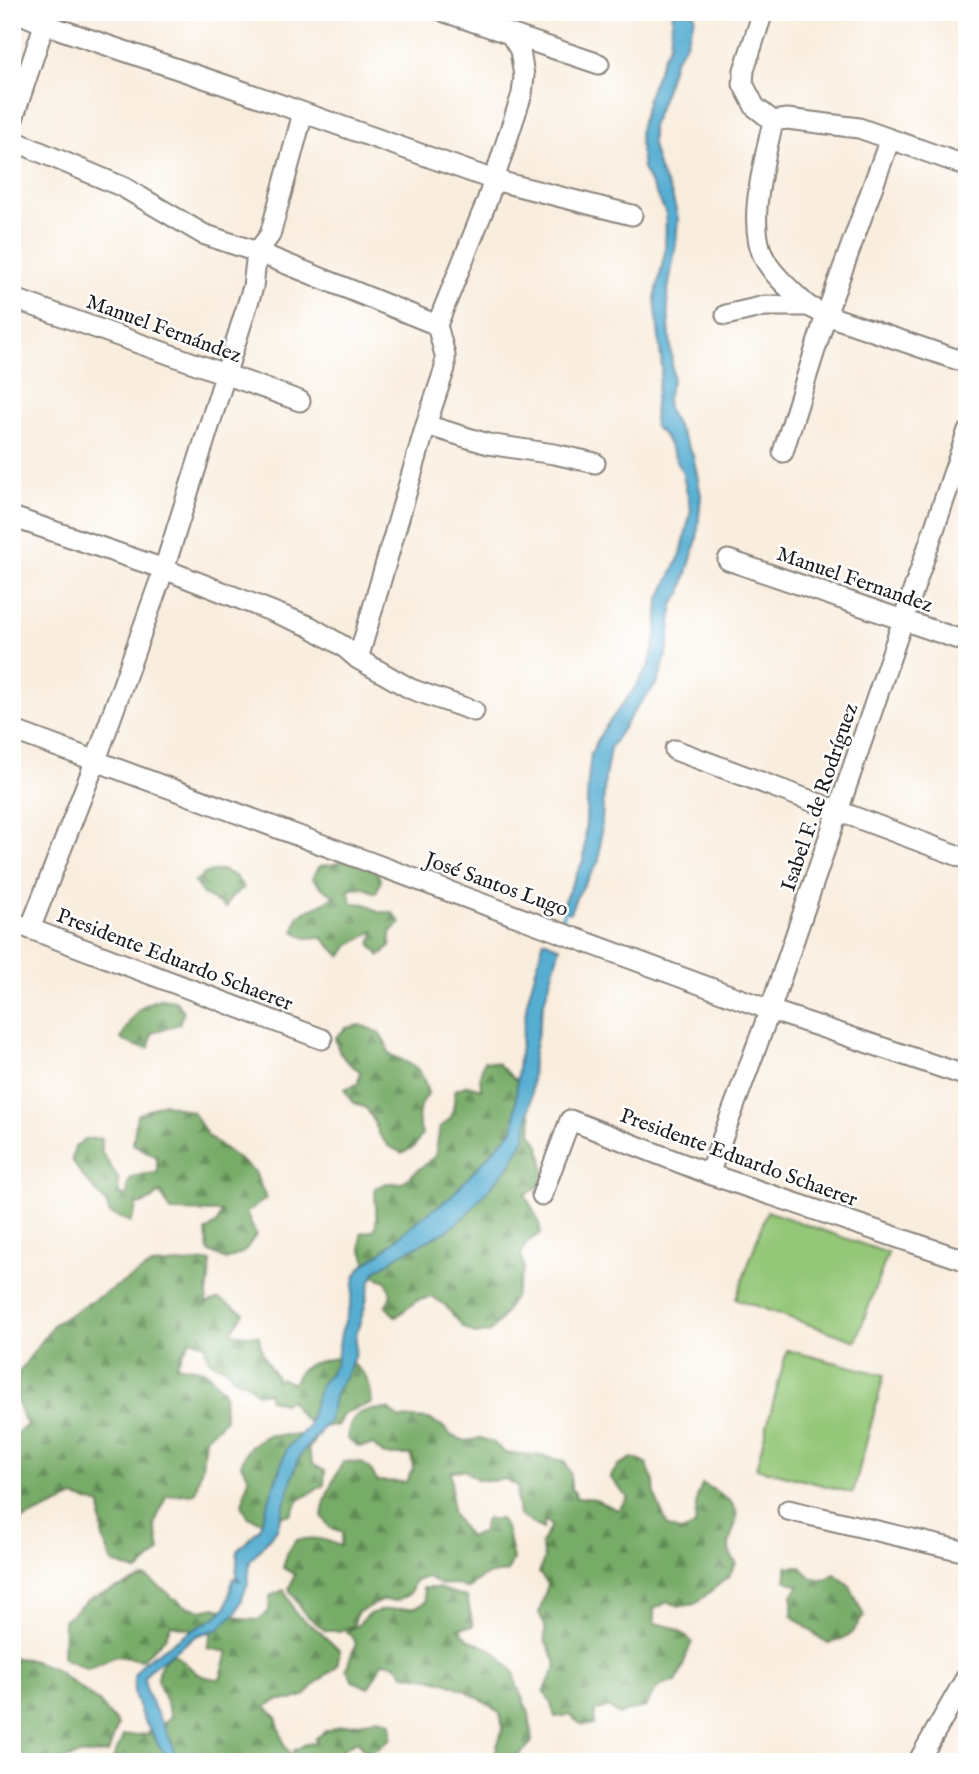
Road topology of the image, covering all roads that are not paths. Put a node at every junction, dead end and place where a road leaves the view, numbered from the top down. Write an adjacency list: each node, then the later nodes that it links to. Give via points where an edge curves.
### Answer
1 (17, 12): 4 (street)
2 (445, 12): 5 (street)
3 (763, 12): 8 (street, via 743,84 755,107)
4 (46, 18): 7 (street); 9 (street)
5 (510, 34): 6 (street); 13 (street, via 520,51 524,76)
6 (599, 64)
7 (303, 113): 13 (street); 15 (street, via 270,236)
8 (773, 121): 10 (street, via 859,128); 17 (street, via 758,193 757,241 767,264)
9 (12, 122)
10 (890, 139): 12 (street); 19 (street)
11 (12, 140): 15 (street, via 123,187 203,234)
12 (967, 166)
13 (494, 180): 14 (street); 20 (street)
14 (632, 215)
15 (257, 252): 20 (street); 22 (street, via 253,287)
16 (12, 298): 22 (street, Manuel Fernández)
17 (808, 306): 18 (street, via 765,306); 19 (street)
18 (726, 315)
19 (826, 315): 21 (street); 26 (street)
20 (437, 325): 24 (street, via 445,368)
21 (967, 363)
22 (226, 375): 23 (street, Manuel Fernández); 30 (street)
23 (300, 401)
24 (426, 425): 27 (street, via 488,444); 33 (street)
25 (967, 433): 31 (street, Isabel F. de Rodríguez)
26 (783, 452)
27 (595, 463)
28 (12, 517): 30 (street)
29 (728, 560): 31 (street, Manuel Fernandez)
30 (164, 569): 33 (street, via 309,626); 37 (street)
31 (904, 619): 32 (street, Manuel Fernandez); 38 (street, Isabel F. de Rodríguez)
32 (967, 642)
33 (358, 659): 34 (street, via 411,689)
34 (474, 711)
35 (12, 730): 37 (street, José Santos Lugo)
36 (675, 750): 38 (street)
37 (96, 760): 40 (street); 41 (street, José Santos Lugo)
38 (838, 811): 39 (street); 41 (street, Isabel F. de Rodríguez)
39 (967, 859)
40 (21, 926): 42 (street, Presidente Eduardo Schaerer)
41 (770, 1010): 43 (street, José Santos Lugo); 44 (street, Isabel F. de Rodríguez)
42 (322, 1039)
43 (967, 1076)
44 (709, 1174): 45 (street, Presidente Eduardo Schaerer, via 570,1120); 46 (street, Presidente Eduardo Schaerer)
45 (542, 1195)
46 (967, 1261)
47 (788, 1510): 48 (street)
48 (967, 1552)
49 (967, 1676): 50 (street)
50 (918, 1762)

